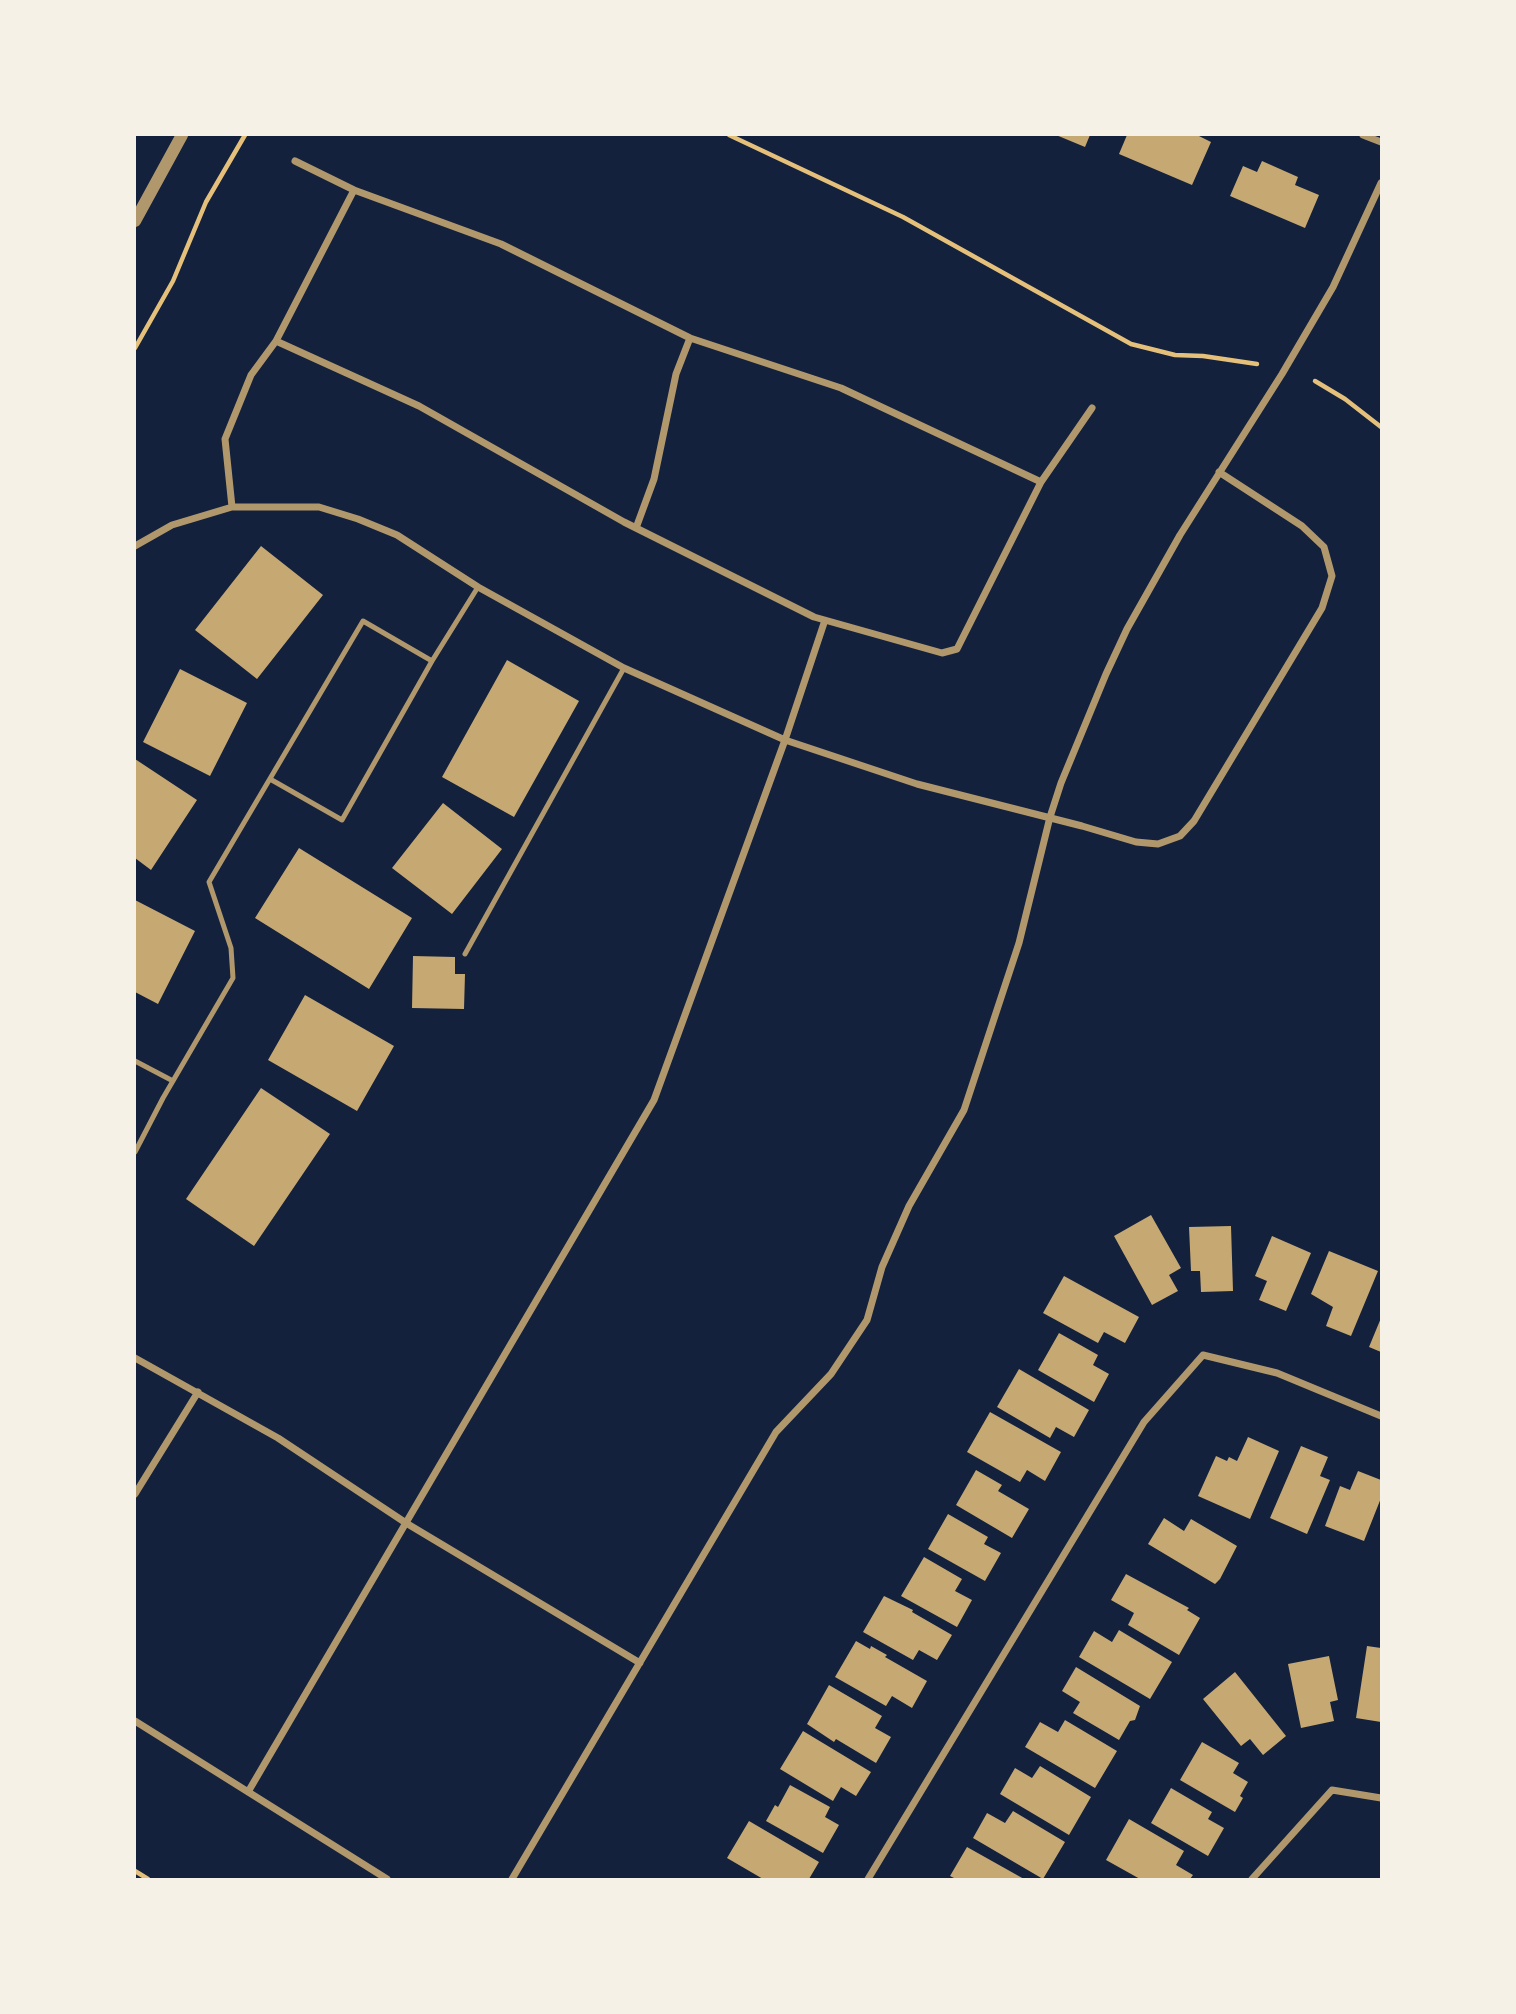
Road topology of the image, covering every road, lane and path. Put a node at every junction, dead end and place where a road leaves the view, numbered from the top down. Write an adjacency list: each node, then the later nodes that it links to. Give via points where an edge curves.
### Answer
1 (182, 135): 9 (street)
2 (245, 135): 12 (path, via 206,202 173,281)
3 (729, 135): 13 (path, via 903,217 1131,344 1175,355)
4 (1363, 135): 5 (street)
5 (1381, 142)
6 (295, 161): 8 (street)
7 (1381, 183): 17 (street, via 1333,286)
8 (354, 190): 10 (street, via 501,244); 11 (street)
9 (135, 221)
10 (690, 338): 18 (street, via 841,388); 20 (street, via 676,374 654,479)
11 (276, 341): 19 (street, via 251,375 225,439); 20 (street, via 419,406)
12 (135, 348)
13 (1257, 364)
14 (1315, 381): 16 (path)
15 (1092, 408): 18 (street)
16 (1381, 427)
17 (1219, 472): 28 (street, via 1128,629); 28 (street, via 1301,526 1324,547 1332,576 1322,608 1195,821 1180,836 1158,844 1136,842)
18 (1041, 482): 23 (street, via 957,649 942,653)
19 (232, 507): 21 (street, via 172,524); 22 (street, via 319,507 358,519 397,535)
20 (636, 528): 23 (street)
21 (135, 545)
22 (478, 587): 24 (lane); 25 (street)
23 (825, 620): 26 (street)
24 (432, 661): 27 (lane, via 363,621); 27 (lane, via 342,820)
25 (624, 668): 26 (street); 29 (lane)
26 (785, 740): 28 (street, via 917,784); 37 (street, via 654,1100)
27 (270, 779): 31 (lane, via 209,882 231,948 233,978)
28 (1050, 817): 38 (street, via 1019,943 964,1110 909,1206 867,1320 831,1374 776,1432)
29 (465, 954)
30 (135, 1061): 31 (lane)
31 (173, 1081): 32 (lane)
32 (135, 1153)
33 (135, 1357): 34 (street)
34 (198, 1392): 36 (street); 37 (street, via 278,1438)
35 (1381, 1416): 46 (street, via 1277,1373 1203,1355 1144,1422)
36 (135, 1494)
37 (406, 1523): 38 (street); 40 (street)
38 (640, 1663): 45 (street)
39 (135, 1721): 40 (street)
40 (248, 1792): 44 (street)
41 (1381, 1798): 47 (street, via 1332,1790)
42 (135, 1871): 43 (path)
43 (148, 1879)
44 (387, 1879)
45 (512, 1879)
46 (868, 1879)
47 (1252, 1879)

